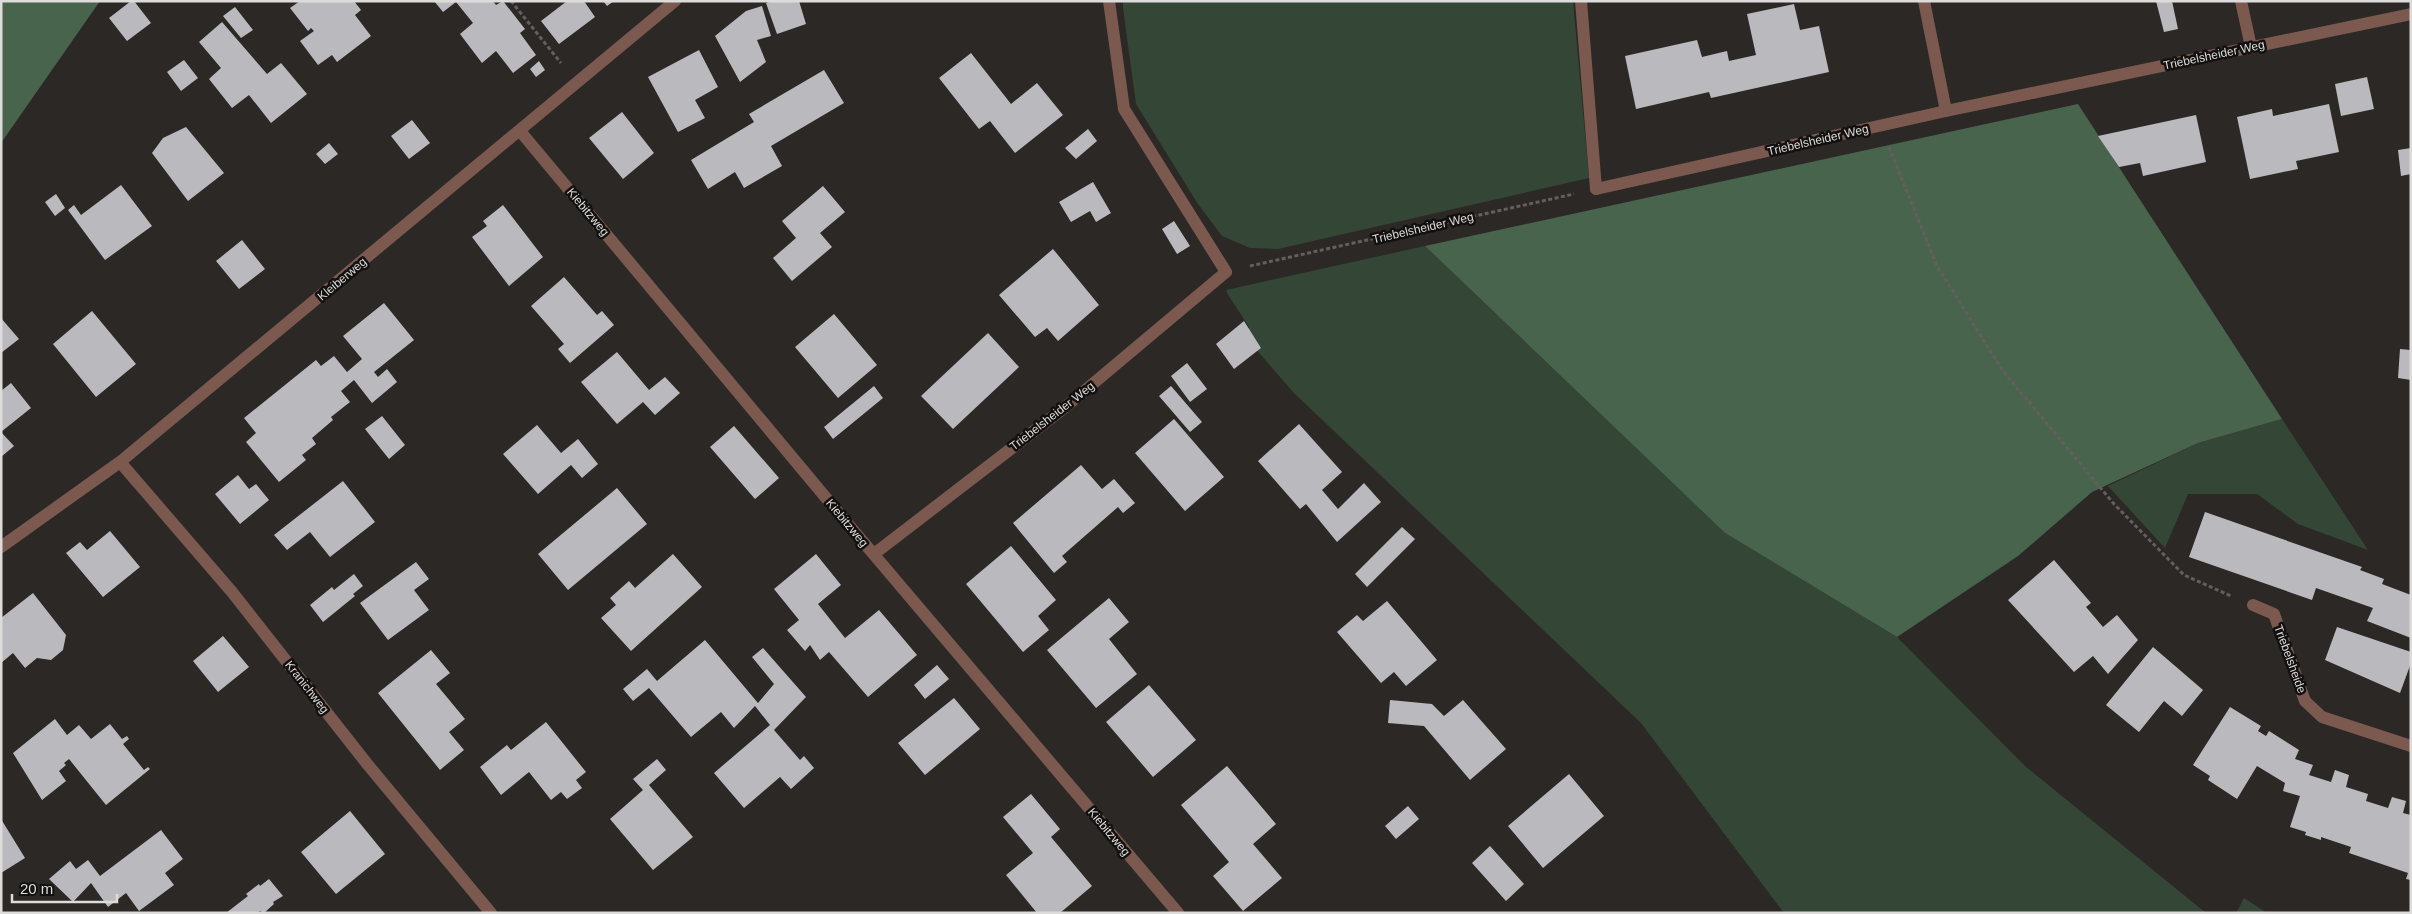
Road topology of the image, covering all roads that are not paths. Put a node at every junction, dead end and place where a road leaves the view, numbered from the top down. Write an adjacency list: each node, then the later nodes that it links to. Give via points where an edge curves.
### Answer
1 (675, 1): 9 (street, Kleiberweg)
2 (1109, 1): 12 (street, Triebelsheider Weg, via 1124,109 1226,272 1064,408)
3 (1581, 1): 8 (street, Triebelsheider Weg, via 1596,189)
4 (1924, 1): 8 (street)
5 (2241, 1): 7 (street)
6 (2411, 14): 7 (street, Triebelsheider Weg)
7 (2251, 47): 8 (street, Triebelsheider Weg)
8 (1946, 110)
9 (520, 131): 10 (street, Kleiberweg); 12 (street, Kiebitzweg)
10 (120, 462): 11 (street, Kleiberweg); 15 (street, Kranichweg, via 232,592 368,765)
11 (1, 547)
12 (874, 554): 16 (street, Kiebitzweg)
13 (2252, 605): 14 (street, Triebelsheide, via 2274,614 2306,701 2322,717)
14 (2411, 746)
15 (491, 913)
16 (1178, 913)

